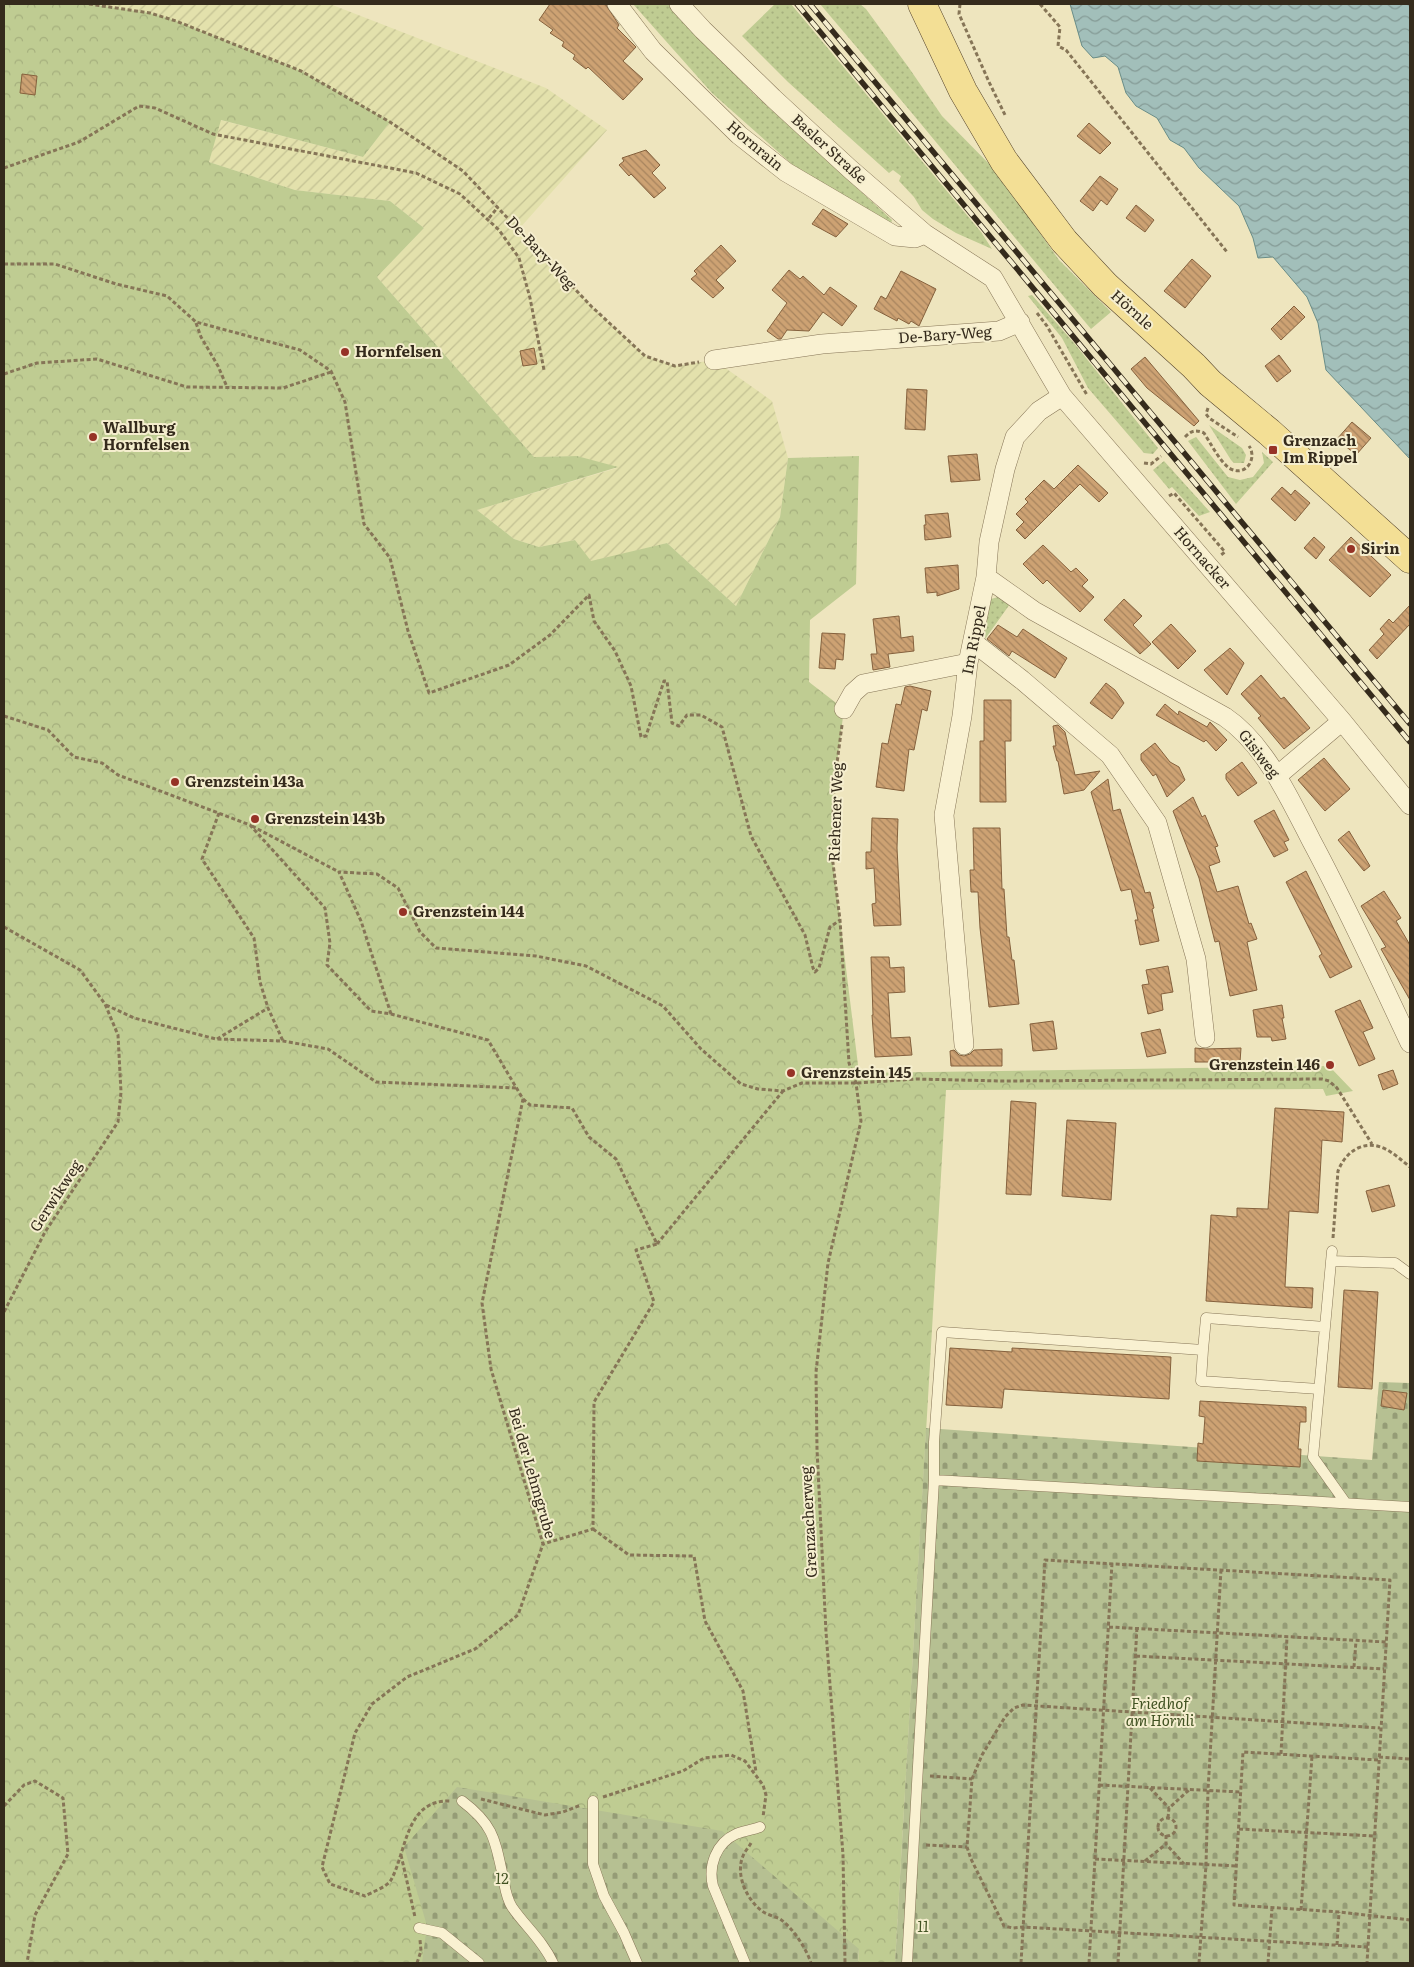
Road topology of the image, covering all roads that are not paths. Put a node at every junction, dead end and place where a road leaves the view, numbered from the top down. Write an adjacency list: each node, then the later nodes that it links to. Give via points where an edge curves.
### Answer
1 (617, 4): 4 (street, Hornrain, via 653,51 739,134 786,172 896,236 915,238)
2 (679, 4): 4 (street, Basler Straße, via 850,170)
3 (922, 4): 8 (main road, Hörnle, via 963,91 1004,161 1064,241 1105,285 1229,400)
4 (926, 234): 5 (street, Basler Straße, via 993,278)
5 (1020, 322): 6 (street, De-Bary-Weg, via 999,331 822,344); 7 (street)
6 (714, 360)
7 (1062, 396): 9 (street, Im Rippel, via 1039,411 1015,437 989,542); 13 (street, Hornacker)
8 (1410, 559)
9 (986, 578): 10 (street, Im Rippel); 14 (street, Gisiweg, via 1034,611 1230,720)
10 (973, 642): 11 (street, Im Rippel); 16 (street, via 1110,755 1157,823 1196,959)
11 (968, 663): 12 (street, via 863,684 853,693); 18 (street, Im Rippel, via 944,815)
12 (844, 709)
13 (1342, 721): 14 (street); 15 (street, Hornacker)
14 (1277, 776): 17 (street, Gisiweg, via 1349,911)
15 (1410, 806)
16 (1205, 1038)
17 (1410, 1043)
18 (964, 1045)
19 (1410, 1274): 20 (lane, via 1395,1263 1331,1256)
20 (1325, 1328): 21 (lane, via 1206,1318); 22 (lane)
21 (1203, 1350): 22 (lane, via 1201,1381); 23 (lane, via 942,1332)
22 (1319, 1389): 24 (lane, via 1313,1457)
23 (934, 1480): 24 (lane); 34 (lane)
24 (1345, 1502): 25 (lane)
25 (1410, 1507)
26 (593, 1800): 32 (lane, via 593,1864 604,1896)
27 (462, 1801): 31 (lane, via 488,1826 496,1844 511,1906 538,1938)
28 (760, 1827): 33 (lane, via 727,1840 714,1856 711,1866 713,1886)
29 (419, 1928): 30 (lane, via 442,1933)
30 (479, 1963)
31 (553, 1963)
32 (636, 1963)
33 (745, 1963)
34 (906, 1963)

